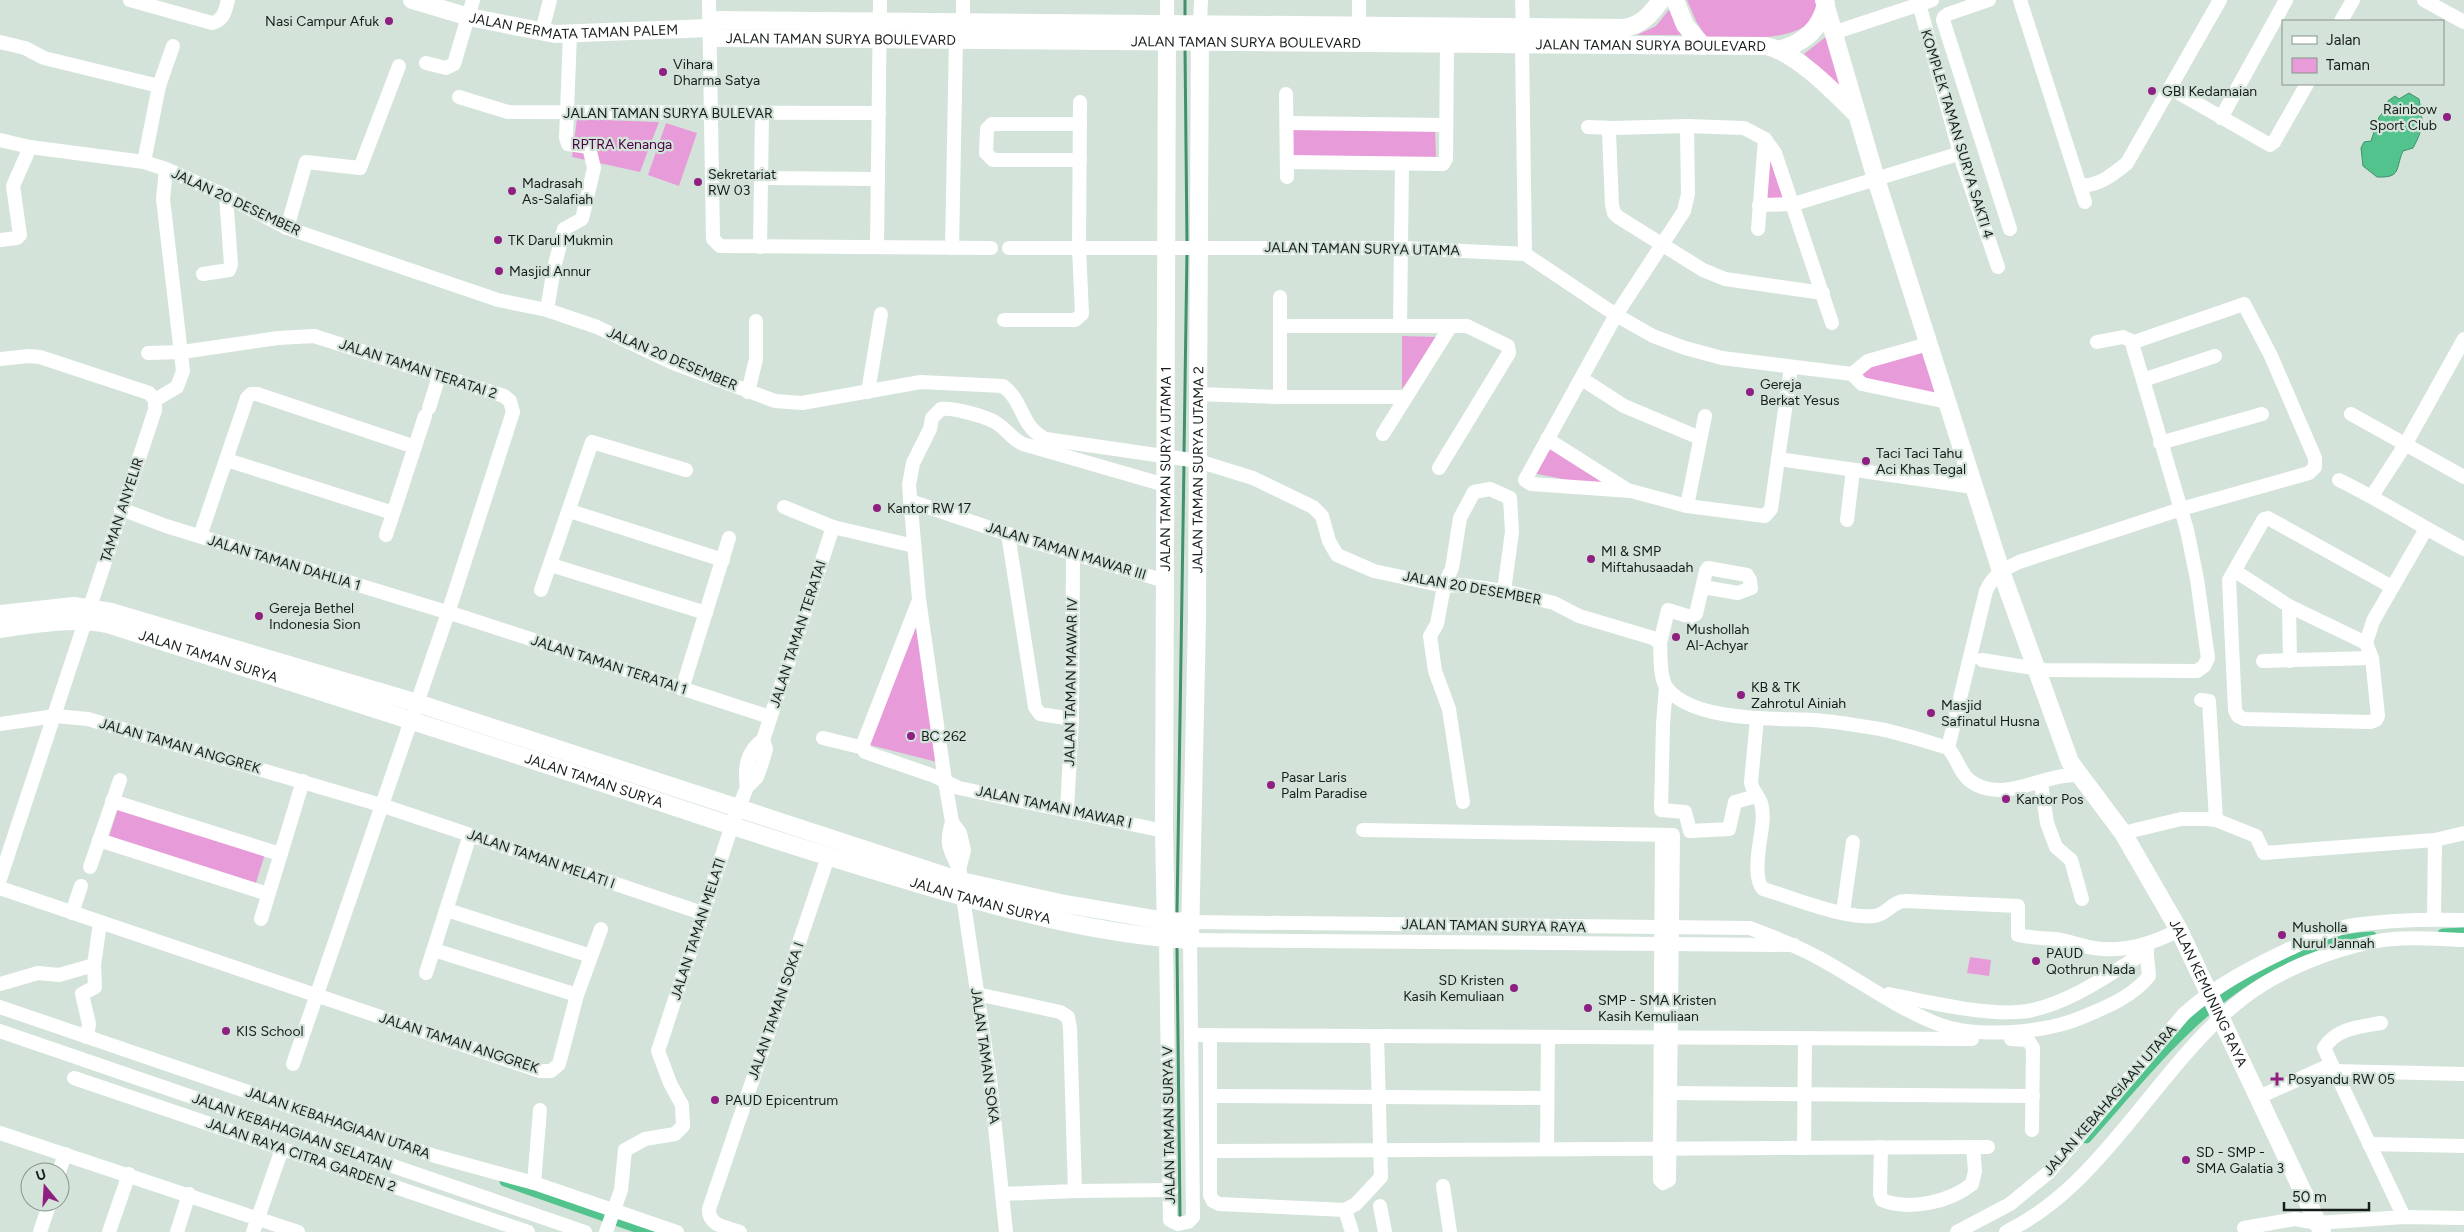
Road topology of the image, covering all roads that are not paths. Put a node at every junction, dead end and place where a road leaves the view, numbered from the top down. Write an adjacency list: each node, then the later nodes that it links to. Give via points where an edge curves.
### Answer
1 (130, 0): 2 (street, via 212,23 219,22 224,16)
2 (228, 0)
3 (412, 0): 22 (street, JALAN PERMATA TAMAN PALEM)
4 (550, 0): 29 (street)
5 (709, 0): 27 (street)
6 (880, 0): 28 (street)
7 (963, 0): 23 (street)
8 (1167, 0): 31 (street, JALAN TAMAN SURYA UTAMA 1)
9 (1201, 0): 31 (street, JALAN TAMAN SURYA UTAMA 2)
10 (1359, 0): 26 (street)
11 (1522, 0): 33 (street)
12 (1661, 0): 33 (street, JALAN TAMAN SURYA BOULEVARD, via 1647,18 1630,27)
13 (1675, 0): 38 (street, via 1681,19)
14 (1989, 0): 79 (street, via 1948,14 1944,20)
15 (2020, 0): 73 (street, via 2077,181)
16 (2220, 0): 44 (street)
17 (2286, 0): 53 (street)
18 (2353, 0): 24 (street)
19 (2424, 0): 25 (street)
20 (1923, 1): 32 (street); 63 (street, KOMPLEK TAMAN SURYA SAKTI 4)
21 (1825, 2): 32 (street, JALAN TAMAN SURYA BOULEVARD); 39 (street, via 1819,24 1810,34)
22 (471, 8): 29 (street, JALAN PERMATA TAMAN PALEM); 40 (street, via 452,66 446,68)
23 (963, 20): 28 (street, JALAN TAMAN SURYA BOULEVARD); 31 (street, JALAN TAMAN SURYA BOULEVARD)
24 (2342, 20)
25 (2464, 22)
26 (1359, 26): 31 (street, JALAN TAMAN SURYA BOULEVARD); 33 (street, JALAN TAMAN SURYA BOULEVARD)
27 (708, 28): 28 (street, JALAN TAMAN SURYA BOULEVARD, via 719,38); 30 (street, JALAN PERMATA TAMAN PALEM); 49 (street)
28 (880, 29): 34 (street, JALAN TAMAN SURYA BOULEVARD); 51 (street)
29 (542, 32): 30 (street, JALAN PERMATA TAMAN PALEM)
30 (570, 33): 48 (street)
31 (1183, 33): 34 (street, JALAN TAMAN SURYA BOULEVARD); 36 (street, JALAN TAMAN SURYA BOULEVARD); 83 (street, JALAN TAMAN SURYA UTAMA 1); 86 (street, JALAN TAMAN SURYA UTAMA 2)
32 (1833, 33): 52 (street, JALAN TAMAN SURYA BOULEVARD)
33 (1523, 36): 36 (street, JALAN TAMAN SURYA BOULEVARD); 38 (street, JALAN TAMAN SURYA BOULEVARD); 92 (street)
34 (956, 39): 87 (street)
35 (0, 42): 43 (street, via 25,48 44,58)
36 (1447, 44): 56 (street)
37 (173, 46): 43 (street)
38 (1703, 46): 39 (street, JALAN TAMAN SURYA BOULEVARD, via 1759,45)
39 (1778, 50): 52 (street, JALAN TAMAN SURYA BOULEVARD, via 1824,82)
40 (426, 63)
41 (399, 66): 78 (street, via 360,168 306,162)
42 (2306, 85): 53 (street, via 2270,145)
43 (159, 86): 65 (street)
44 (2170, 88): 53 (street); 73 (street, via 2127,163 2111,177)
45 (1286, 94): 54 (street)
46 (459, 97): 48 (street, JALAN TAMAN SURYA BULEVAR, via 508,112)
47 (1080, 102): 55 (street)
48 (568, 114): 49 (street, JALAN TAMAN SURYA BULEVAR); 97 (street, via 568,144 589,148 594,168 582,219 564,228)
49 (711, 114): 50 (street, JALAN TAMAN SURYA BULEVAR); 84 (street, via 713,238 720,246)
50 (762, 114): 51 (street, JALAN TAMAN SURYA BULEVAR); 69 (street)
51 (879, 114): 71 (street)
52 (1858, 116): 72 (street, JALAN TAMAN SURYA BOULEVARD)
53 (2221, 118)
54 (1287, 123): 56 (street); 66 (street)
55 (1080, 124): 64 (street); 64 (street, via 992,124 987,130 986,153 993,160)
56 (1446, 124): 67 (street, via 1445,164)
57 (1687, 126): 59 (street); 61 (street, via 1744,128); 82 (street, via 1688,202)
58 (1588, 127): 59 (street)
59 (1613, 128): 82 (street, via 1609,133 1614,213)
60 (0, 140): 62 (street, JALAN 20 DESEMBER)
61 (1765, 140): 76 (street, via 1775,152); 77 (street)
62 (30, 147): 65 (street, JALAN 20 DESEMBER); 81 (street, via 13,186 19,237)
63 (1961, 153): 72 (street); 93 (street, KOMPLEK TAMAN SURYA SAKTI 4)
64 (1080, 160): 90 (street)
65 (144, 162): 68 (street, JALAN 20 DESEMBER)
66 (1288, 162): 67 (street); 70 (street)
67 (1402, 165): 91 (street)
68 (166, 169): 74 (street, JALAN 20 DESEMBER); 110 (street, via 163,200)
69 (762, 178): 71 (street); 84 (street)
70 (1287, 178)
71 (878, 179): 85 (street)
72 (1876, 179): 76 (street); 109 (street, JALAN TAMAN SURYA BOULEVARD)
73 (2081, 185): 75 (street)
74 (226, 196): 78 (street, JALAN 20 DESEMBER); 94 (street, via 231,264 229,270)
75 (2085, 202)
76 (1794, 204): 77 (street); 95 (street)
77 (1759, 205): 80 (street)
78 (286, 228): 97 (street, JALAN 20 DESEMBER, via 498,300)
79 (2010, 229)
80 (1758, 230)
81 (0, 240)
82 (1663, 244): 95 (street, via 1703,270 1725,279); 99 (street)
83 (1169, 246): 86 (street, JALAN TAMAN SURYA UTAMA); 90 (street, JALAN TAMAN SURYA UTAMA); 135 (street, JALAN TAMAN SURYA UTAMA 1)
84 (760, 247): 85 (street)
85 (877, 247): 87 (street)
86 (1194, 247): 91 (street, JALAN TAMAN SURYA UTAMA); 121 (street, JALAN TAMAN SURYA UTAMA 2)
87 (952, 248): 88 (street)
88 (991, 248)
89 (1009, 248): 90 (street, JALAN TAMAN SURYA UTAMA)
90 (1079, 248): 100 (street, via 1082,314 1079,318)
91 (1402, 248): 92 (street, JALAN TAMAN SURYA UTAMA); 104 (street)
92 (1525, 254): 99 (street)
93 (1998, 267)
94 (203, 274)
95 (1823, 293): 102 (street)
96 (1280, 297): 103 (street)
97 (547, 310): 119 (street, JALAN 20 DESEMBER, via 597,326 673,363)
98 (881, 314): 120 (street)
99 (1616, 315): 114 (street, via 1653,336 1686,348 1722,358); 117 (street)
100 (1004, 320)
101 (756, 321): 119 (street, via 756,360)
102 (1832, 323)
103 (1281, 326): 104 (street); 122 (street)
104 (1400, 326): 105 (street)
105 (1450, 327): 123 (street); 139 (street, via 1466,326 1508,346 1510,350)
106 (2464, 339): 133 (street)
107 (2097, 342): 108 (street, via 2123,337)
108 (2134, 342): 118 (street); 152 (street, via 2244,304 2271,356 2315,458 2315,467 2309,473)
109 (1928, 344): 115 (street, via 1868,361); 125 (street, JALAN TAMAN SURYA BOULEVARD)
110 (182, 352): 111 (street); 116 (street, JALAN TAMAN TERATAI 2, via 314,336); 124 (street, via 181,381)
111 (148, 353)
112 (2215, 356): 118 (street)
113 (0, 359): 124 (street, via 40,357 149,393)
114 (1791, 367): 115 (street); 136 (street)
115 (1852, 374): 125 (street, via 1862,384)
116 (439, 376): 134 (street); 177 (street, JALAN TAMAN TERATAI 2, via 504,396 510,401 513,412)
117 (1582, 379): 130 (street, via 1624,406); 131 (street)
118 (2143, 380): 132 (street)
119 (748, 392): 120 (street, JALAN 20 DESEMBER, via 775,401 802,403)
120 (868, 392): 135 (street, JALAN 20 DESEMBER, via 921,382 1003,386 1012,393 1028,426 1046,440)
121 (1198, 394): 122 (street); 138 (street, JALAN TAMAN SURYA UTAMA 2)
122 (1280, 397): 123 (street)
123 (1406, 397): 129 (street)
124 (155, 400): 151 (street, TAMAN ANYELIR, via 155,410)
125 (1947, 402): 145 (street, JALAN TAMAN SURYA BOULEVARD)
126 (2262, 414): 132 (street)
127 (2351, 414): 133 (street)
128 (1705, 416): 130 (street)
129 (1383, 434)
130 (1700, 438): 149 (street)
131 (1548, 439): 146 (street); 146 (street, via 1524,478 1527,483)
132 (2160, 443): 152 (street)
133 (2405, 445): 142 (street); 147 (street)
134 (415, 447): 137 (street, via 251,394); 154 (street)
135 (1169, 458): 138 (street, JALAN 20 DESEMBER); 144 (street, JALAN TAMAN SURYA UTAMA 1)
136 (1778, 459): 141 (street); 149 (street, via 1771,509 1765,516)
137 (227, 460): 154 (street); 160 (street)
138 (1193, 460): 170 (street, JALAN 20 DESEMBER, via 1252,478 1313,507 1322,516 1328,541 1337,555 1374,570); 238 (street, JALAN TAMAN SURYA UTAMA 2, via 1197,618)
139 (1439, 468)
140 (686, 470): 153 (street, via 594,441)
141 (1853, 470): 145 (street); 155 (street)
142 (2463, 474)
143 (2339, 480): 147 (street)
144 (1165, 484): 148 (street, JALAN TAMAN SOKA, via 1022,444 995,422 946,408 934,415 913,462); 169 (street, JALAN TAMAN SURYA UTAMA 1)
145 (1974, 487): 167 (street, JALAN TAMAN SURYA BOULEVARD)
146 (1630, 491): 149 (street)
147 (2372, 496): 157 (street)
148 (910, 501): 158 (street, JALAN TAMAN MAWAR III); 162 (street, JALAN TAMAN SOKA)
149 (1687, 506)
150 (784, 507): 156 (street)
151 (122, 509): 160 (street, JALAN TAMAN DAHLIA 1); 179 (street, TAMAN ANYELIR)
152 (2181, 509): 167 (street); 188 (street, via 2197,579 2208,658 2204,666 2197,671)
153 (570, 511): 165 (street); 166 (street)
154 (393, 513): 159 (street)
155 (1847, 520)
156 (833, 527): 162 (street); 194 (street, JALAN TAMAN TERATAI)
157 (2426, 529): 163 (street); 172 (street)
158 (1008, 534): 164 (street, JALAN TAMAN MAWAR III); 195 (street, via 1035,707 1040,714)
159 (386, 535)
160 (200, 536): 177 (street, JALAN TAMAN DAHLIA 1)
161 (729, 538): 165 (street)
162 (914, 546): 175 (street, JALAN TAMAN SOKA)
163 (2464, 549)
164 (1073, 554): 169 (street, JALAN TAMAN MAWAR III); 195 (street, JALAN TAMAN MAWAR IV)
165 (723, 560): 180 (street)
166 (551, 565): 173 (street); 180 (street)
167 (2000, 571): 188 (street, JALAN TAMAN SURYA BOULEVARD); 200 (street, via 1986,591)
168 (2235, 571): 172 (street, via 2264,519 2268,518); 176 (street); 184 (street, via 2230,580 2235,710 2238,716 2244,719 2376,720)
169 (1165, 581): 215 (street, JALAN TAMAN SURYA UTAMA 1)
170 (1444, 586): 174 (street, JALAN 20 DESEMBER); 174 (street, via 1452,568 1460,518 1474,492 1490,489 1510,498 1512,532); 208 (street, via 1437,624 1430,636 1435,671 1449,709)
171 (1703, 587): 182 (street, via 1694,616 1667,611)
172 (2392, 587): 183 (street, via 2372,620)
173 (541, 590)
174 (1504, 591): 182 (street, JALAN 20 DESEMBER, via 1554,603 1579,616 1653,638)
175 (919, 599): 199 (street); 204 (street, JALAN TAMAN SOKA)
176 (2289, 606): 183 (street); 187 (street)
177 (448, 613): 190 (street, JALAN TAMAN TERATAI 1); 192 (street)
178 (0, 614): 179 (street, JALAN TAMAN SURYA, via 56,607)
179 (89, 614): 181 (street, JALAN TAMAN SURYA); 192 (street, JALAN TAMAN SURYA); 193 (street, TAMAN ANYELIR)
180 (706, 614): 190 (street)
181 (0, 629)
182 (1660, 643): 189 (street)
183 (2366, 643): 184 (street)
184 (2372, 658): 187 (street)
185 (1982, 660): 188 (street)
186 (2263, 660): 187 (street)
187 (2290, 661)
188 (2033, 662): 201 (street, JALAN TAMAN SURYA BOULEVARD)
189 (1666, 687): 196 (street, via 1675,696 1705,710); 206 (street, via 1661,810 1685,812 1690,831 1729,829 1735,802)
190 (682, 689): 194 (street, JALAN TAMAN TERATAI 1)
191 (2201, 700): 212 (street, via 2209,701)
192 (414, 711): 209 (street); 210 (street, JALAN TAMAN SURYA); 213 (street, JALAN TAMAN SURYA)
193 (55, 716): 197 (street, JALAN TAMAN ANGGREK); 203 (street, JALAN TAMAN ANGGREK, via 88,719); 225 (street, TAMAN ANYELIR)
194 (770, 717): 210 (street, JALAN TAMAN TERATAI, via 763,740 754,746 749,758 744,773 746,787)
195 (1072, 719): 211 (street, JALAN TAMAN MAWAR IV)
196 (1756, 719): 200 (street, via 1815,720 1877,729); 206 (street, via 1752,782)
197 (0, 724)
198 (823, 738): 199 (street, JALAN TAMAN MAWAR I)
199 (864, 748): 204 (street, JALAN TAMAN MAWAR I, via 868,754)
200 (1948, 748): 205 (street, via 1963,774 1982,786 1995,790)
201 (2070, 771): 205 (street); 216 (street, JALAN KEMUNING RAYA)
202 (120, 780): 207 (street)
203 (303, 781): 209 (street, JALAN TAMAN ANGGREK); 222 (street)
204 (946, 781): 211 (street, JALAN TAMAN MAWAR I, via 960,788); 226 (street, JALAN TAMAN SOKA, via 952,822 948,844)
205 (2041, 783): 230 (street, via 2047,823 2056,847 2071,860)
206 (1756, 796): 232 (street, via 1762,806 1758,856 1762,888)
207 (112, 801): 219 (street); 222 (street)
208 (1463, 802)
209 (380, 805): 218 (street, JALAN TAMAN MELATI I); 261 (street)
210 (739, 808): 213 (street, JALAN TAMAN MELATI); 226 (street, JALAN TAMAN SURYA)
211 (1067, 810): 215 (street, JALAN TAMAN MAWAR I)
212 (2216, 820): 216 (street, via 2181,819); 220 (street, via 2256,836 2264,853)
213 (732, 826): 223 (street, JALAN TAMAN SURYA); 234 (street, JALAN TAMAN MELATI)
214 (1364, 830): 242 (street, via 1662,835)
215 (1164, 831): 244 (street, JALAN TAMAN SURYA UTAMA 1)
216 (2123, 833): 245 (street, JALAN KEMUNING RAYA)
217 (2464, 833): 220 (street)
218 (470, 835): 231 (street); 234 (street, JALAN TAMAN MELATI I)
219 (99, 840): 224 (street); 229 (street)
220 (2435, 840): 236 (street)
221 (1853, 842): 232 (street)
222 (280, 854): 229 (street)
223 (828, 857): 226 (street, JALAN TAMAN SURYA); 330 (street, JALAN TAMAN SOKA I, via 708,1209 713,1223)
224 (90, 867)
225 (0, 879)
226 (961, 883): 244 (street, JALAN TAMAN SURYA, via 1058,920); 259 (street, JALAN TAMAN SOKA)
227 (81, 886): 233 (street)
228 (0, 888): 233 (street, JALAN TAMAN ANGGREK)
229 (268, 894): 235 (street)
230 (2082, 899)
231 (447, 910): 253 (street); 254 (street)
232 (1843, 912): 252 (street, via 1874,916 1896,902 1905,901 2018,906 2018,935 2110,949)
233 (72, 913): 239 (street, JALAN TAMAN ANGGREK)
234 (702, 913): 313 (street, JALAN TAMAN MELATI, via 658,1051 682,1105 683,1126 675,1134 646,1138 625,1150 621,1190)
235 (261, 919)
236 (2434, 919): 237 (street); 262 (street, via 2353,926 2321,934 2242,972)
237 (2464, 920)
238 (1190, 922): 240 (street, JALAN TAMAN SURYA RAYA); 244 (street, JALAN TAMAN SURYA); 246 (street, JALAN TAMAN SURYA UTAMA 2)
239 (100, 923): 255 (street); 261 (street, JALAN TAMAN ANGGREK)
240 (1423, 925): 241 (street, JALAN TAMAN SURYA RAYA); 248 (street)
241 (1626, 927): 242 (street, JALAN TAMAN SURYA RAYA); 249 (street)
242 (1666, 928): 250 (street); 251 (street, JALAN TAMAN SURYA RAYA, via 1750,928)
243 (601, 929): 254 (street, JALAN TAMAN ANGGREK)
244 (1166, 930): 246 (street, JALAN TAMAN SURYA); 308 (street, JALAN TAMAN SURYA V)
245 (2178, 930): 252 (street); 262 (street, JALAN KEMUNING RAYA)
246 (1190, 940): 248 (street, JALAN TAMAN SURYA RAYA); 266 (street, JALAN TAMAN SURYA V)
247 (2464, 940): 262 (street, via 2378,941 2337,952 2270,982 2242,999)
248 (1423, 942): 249 (street, JALAN TAMAN SURYA RAYA)
249 (1627, 945): 250 (street, JALAN TAMAN SURYA RAYA)
250 (1666, 945): 251 (street, JALAN TAMAN SURYA RAYA); 272 (street)
251 (1794, 945): 258 (street, JALAN TAMAN SURYA RAYA)
252 (2146, 948): 258 (street, via 2070,996 2028,1011 1966,1008); 258 (street, JALAN TAMAN SURYA RAYA, via 2149,976 2143,984 2119,1001 2080,1019 2039,1030 1956,1030 1934,1023)
253 (434, 950): 256 (street); 260 (street)
254 (591, 956): 260 (street, JALAN TAMAN ANGGREK)
255 (94, 965): 257 (street, via 59,975 38,973); 269 (street, via 95,987 82,994 89,1024)
256 (426, 973)
257 (0, 984)
258 (1873, 990)
259 (977, 994): 309 (street, via 1060,1012 1068,1017); 311 (street, JALAN TAMAN SOKA)
260 (578, 995): 261 (street, JALAN TAMAN ANGGREK, via 559,1064 551,1072)
261 (318, 997): 274 (street)
262 (2214, 1006): 283 (street, JALAN KEMUNING RAYA); 335 (street, JALAN KEBAHAGIAAN UTARA, via 2184,1014 2049,1172 2010,1204); 336 (street, via 2187,1052 2098,1160 2063,1195)
263 (0, 1007): 269 (street, JALAN KEBAHAGIAAN UTARA)
264 (2381, 1023): 275 (street, via 2343,1031 2330,1038 2324,1048)
265 (0, 1031): 273 (street, JALAN KEBAHAGIAAN SELATAN)
266 (1192, 1035): 267 (street); 308 (street, JALAN TAMAN SURYA V, via 1193,1217 1188,1222 1178,1224 1170,1220)
267 (1210, 1035): 268 (street); 280 (street)
268 (1377, 1036): 270 (street); 282 (street)
269 (88, 1037): 273 (street, JALAN KEBAHAGIAAN UTARA)
270 (1548, 1038): 272 (street); 284 (street)
271 (1805, 1038): 272 (street); 279 (street); 281 (street, via 2024,1039 2033,1048)
272 (1665, 1039): 278 (street); 295 (street)
273 (114, 1057): 286 (street, JALAN KEBAHAGIAAN UTARA); 289 (street, JALAN KEBAHAGIAAN SELATAN)
274 (294, 1064)
275 (2332, 1068): 276 (street); 283 (street); 290 (street)
276 (2464, 1074)
277 (74, 1078): 297 (street, JALAN RAYA CITRA GARDEN 2)
278 (1670, 1093): 279 (street); 295 (street)
279 (1804, 1094): 281 (street); 296 (street)
280 (1210, 1096): 282 (street); 300 (street)
281 (2033, 1096): 287 (street)
282 (1379, 1097): 284 (street); 299 (street)
283 (2259, 1097): 319 (street, JALAN KEMUNING RAYA)
284 (1548, 1098): 298 (street)
285 (540, 1110): 306 (street)
286 (320, 1118): 289 (street); 302 (street, JALAN KEBAHAGIAAN UTARA)
287 (2032, 1130)
288 (0, 1133): 301 (street)
289 (314, 1138): 305 (street, JALAN KEBAHAGIAAN SELATAN)
290 (2369, 1144): 291 (street); 316 (street)
291 (2464, 1146)
292 (1881, 1147): 293 (street); 293 (street, via 1882,1200 1909,1204 1936,1201 1972,1184 1975,1171); 296 (street)
293 (1973, 1147): 294 (street)
294 (1988, 1147)
295 (1664, 1148): 296 (street); 298 (street)
296 (1804, 1148)
297 (282, 1149): 317 (street); 326 (street, JALAN RAYA CITRA GARDEN 2)
298 (1547, 1149): 299 (street)
299 (1380, 1150): 300 (street); 314 (street, via 1379,1181 1356,1204)
300 (1210, 1151): 314 (street, via 1210,1196 1219,1204)
301 (65, 1154): 303 (street); 304 (street)
302 (435, 1157): 305 (street); 306 (street, JALAN KEBAHAGIAAN UTARA)
303 (62, 1162)
304 (129, 1174): 310 (street); 322 (street)
305 (428, 1176): 327 (street, JALAN KEBAHAGIAAN SELATAN)
306 (534, 1183): 313 (street, JALAN KEBAHAGIAAN UTARA)
307 (1443, 1186): 334 (street)
308 (1170, 1190): 309 (street)
309 (1075, 1191): 311 (street)
310 (190, 1194): 317 (street); 323 (street)
311 (1002, 1194): 331 (street, JALAN TAMAN SOKA)
312 (1380, 1206): 333 (street)
313 (614, 1209): 328 (street); 329 (street, JALAN KEBAHAGIAAN UTARA)
314 (1345, 1210): 332 (street)
315 (47, 1212): 321 (street)
316 (2404, 1217): 318 (street); 319 (street)
317 (258, 1218): 324 (street); 325 (street)
318 (2464, 1218)
319 (2320, 1227): 320 (street, via 2295,1219)
320 (2244, 1228)
321 (40, 1232)
322 (109, 1232)
323 (177, 1232)
324 (253, 1232)
325 (298, 1232)
326 (528, 1232)
327 (585, 1232)
328 (606, 1232)
329 (677, 1232)
330 (740, 1232)
331 (1006, 1232)
332 (1352, 1232)
333 (1386, 1232)
334 (1450, 1232)
335 (1958, 1232)
336 (2006, 1232)

